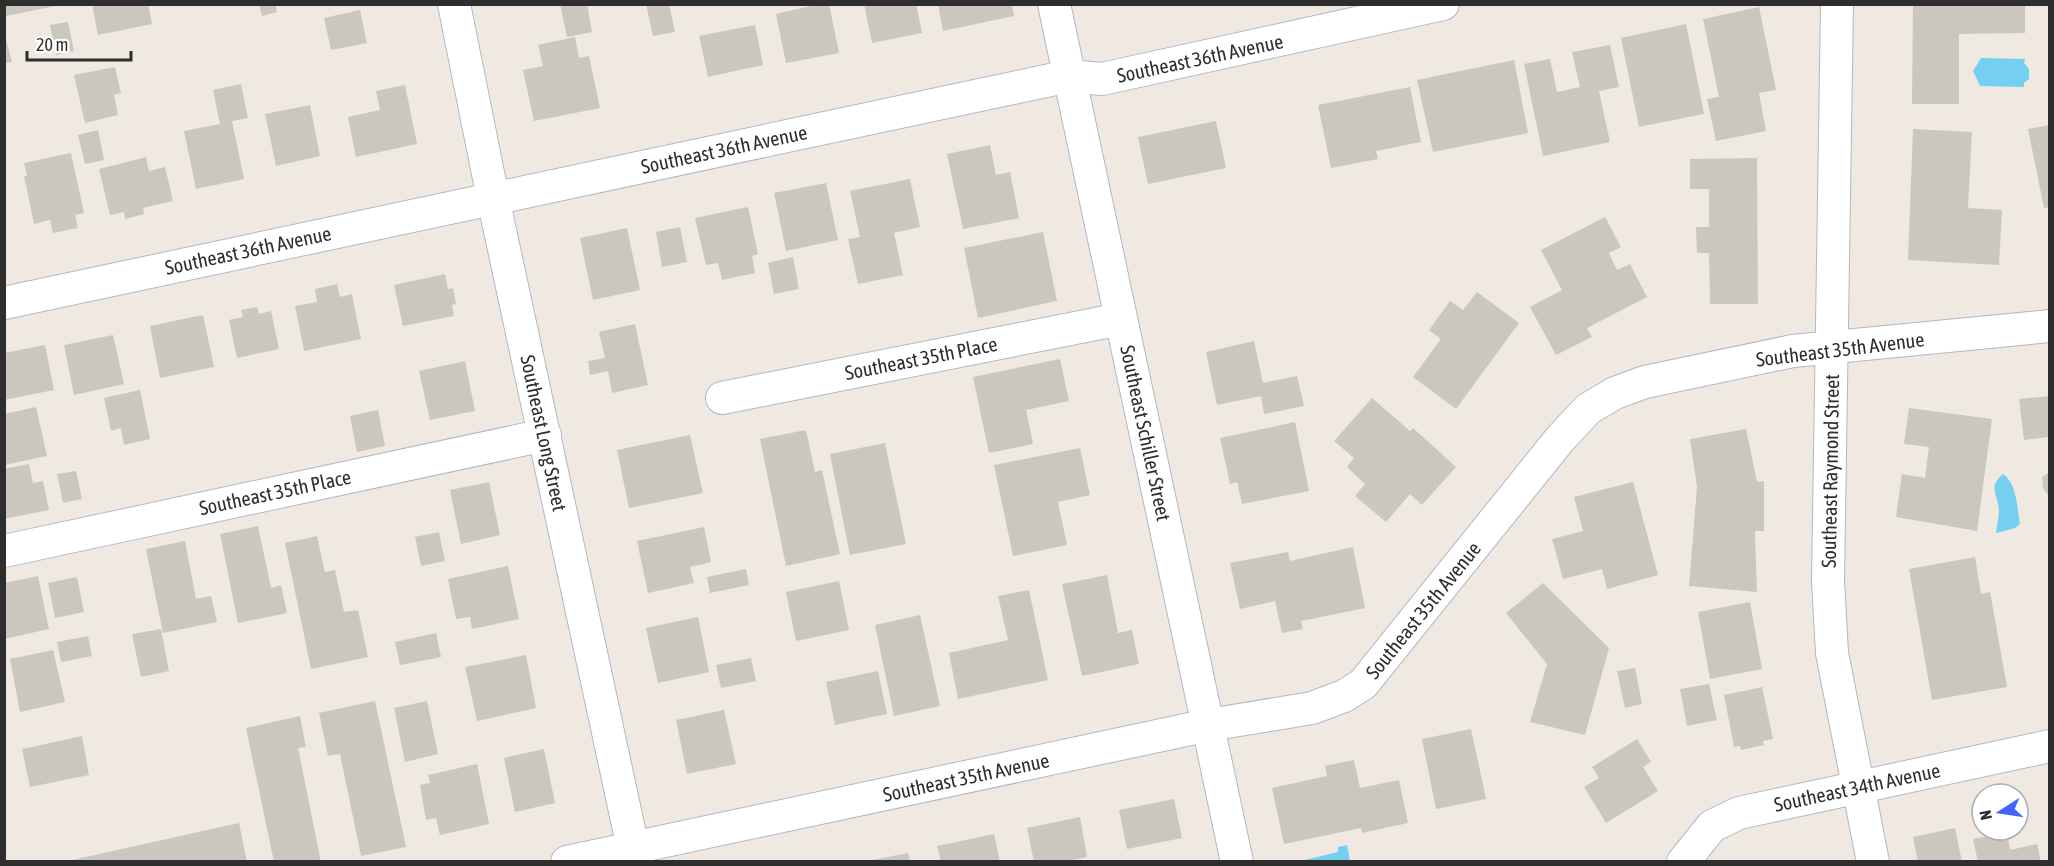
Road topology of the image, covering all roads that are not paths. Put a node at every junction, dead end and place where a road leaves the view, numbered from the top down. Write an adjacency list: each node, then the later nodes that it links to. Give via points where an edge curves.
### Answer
1 (454, 4): 6 (street, Southeast Long Street)
2 (1054, 4): 5 (street, Southeast Schiller Street)
3 (1443, 4): 5 (street, Southeast 36th Avenue, via 1102,79)
4 (1837, 4): 10 (street, Southeast Raymond Street)
5 (1069, 76): 6 (street, Southeast 36th Avenue); 8 (street, Southeast Schiller Street)
6 (494, 198): 7 (street, Southeast 36th Avenue); 12 (street, Southeast Long Street)
7 (4, 303)
8 (1121, 319): 11 (street, Southeast 35th Place); 14 (street, Southeast Schiller Street)
9 (2049, 326): 10 (street, Southeast 35th Avenue)
10 (1831, 347): 14 (street, Southeast 35th Avenue, via 1793,351 1645,382 1588,409 1560,438 1363,684 1312,708); 16 (street, Southeast Raymond Street, via 1828,581 1833,653)
11 (722, 398)
12 (545, 435): 13 (street, Southeast 35th Place); 17 (street, Southeast Long Street)
13 (4, 551)
14 (1209, 725): 17 (street, Southeast 35th Avenue); 19 (street, Southeast Schiller Street)
15 (2049, 746): 16 (street, Southeast 34th Avenue)
16 (1857, 786): 20 (street, Southeast 34th Avenue, via 1730,816 1712,826); 21 (street, Southeast Raymond Street)
17 (634, 855): 18 (street, Southeast 35th Avenue)
18 (567, 861)
19 (1237, 861)
20 (1683, 861)
21 (1873, 861)

